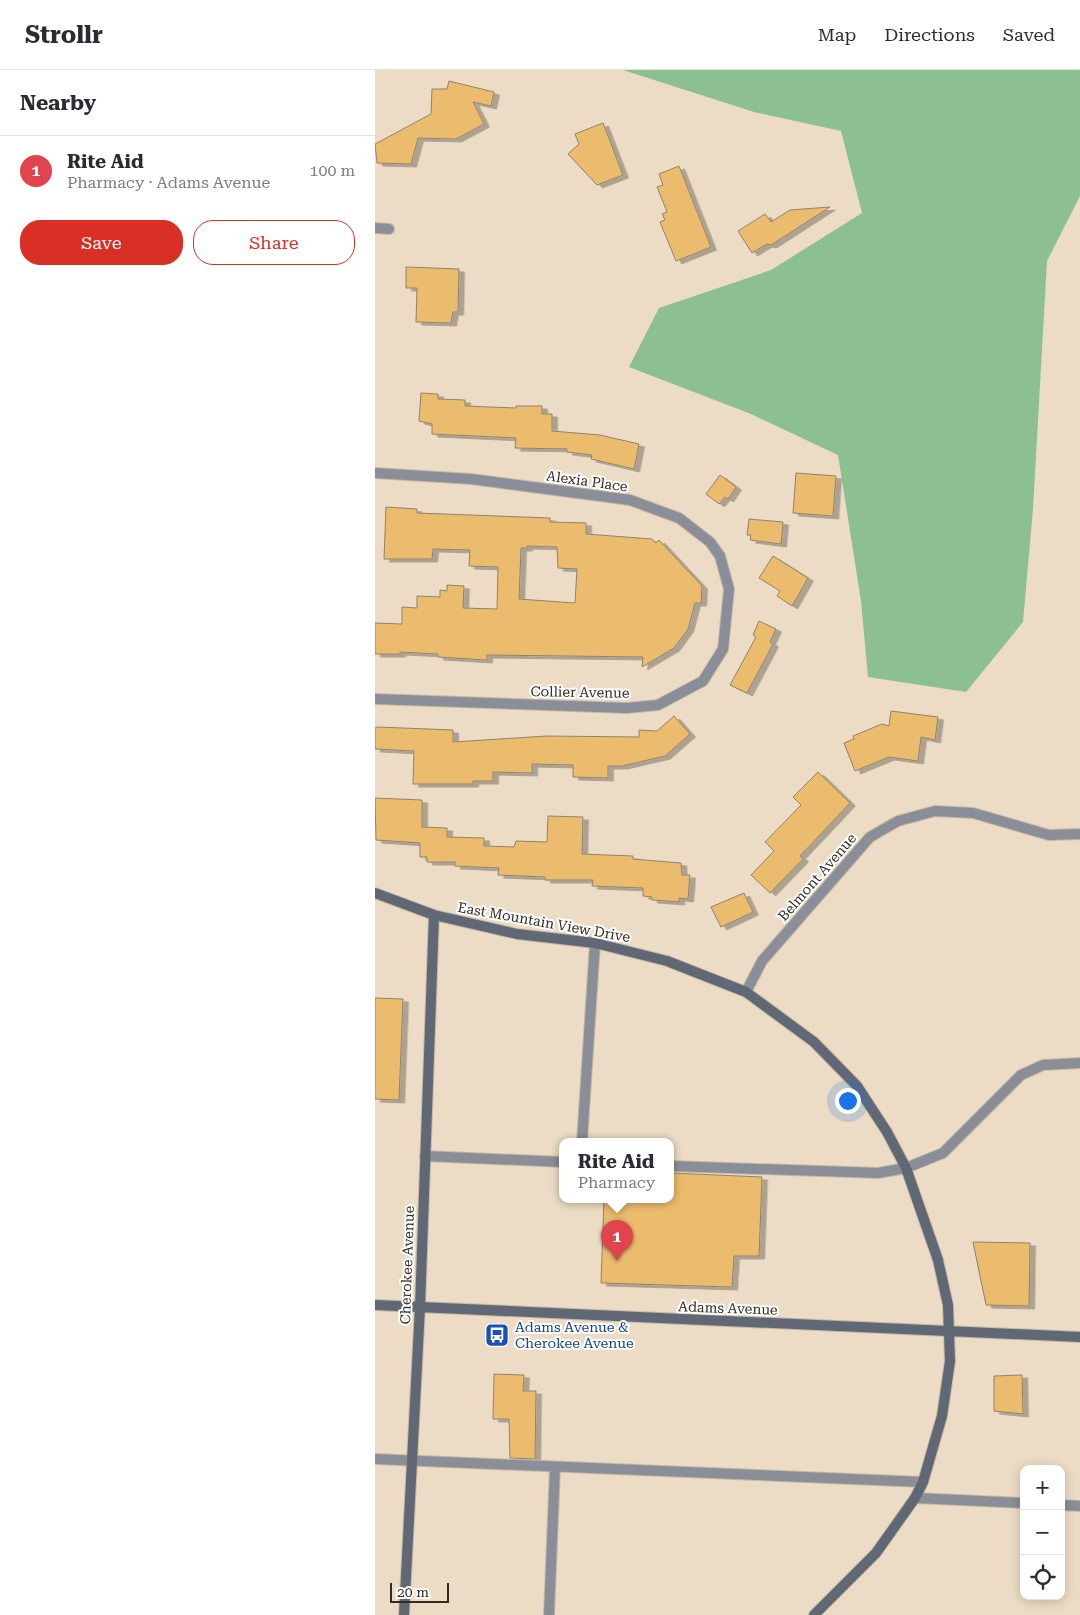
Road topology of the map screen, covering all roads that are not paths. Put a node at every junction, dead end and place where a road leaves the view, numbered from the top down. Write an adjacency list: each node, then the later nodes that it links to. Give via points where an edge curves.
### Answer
1 (375, 228): 2 (street)
2 (389, 229)
3 (375, 473): 4 (street, Alexia Place, via 471,479 630,500 679,518 710,542 720,556 729,589)
4 (729, 613): 5 (street, Collier Avenue, via 723,649 703,681 658,704 627,708)
5 (375, 699)
6 (1080, 834): 10 (street, Belmont Avenue, via 1049,835 973,813 935,811 898,821 870,837 762,961)
7 (375, 893): 8 (street, East Mountain View Drive)
8 (434, 915): 9 (street, East Mountain View Drive, via 517,934); 13 (street, Cherokee Avenue)
9 (595, 943): 10 (street, East Mountain View Drive, via 667,961); 12 (street)
10 (746, 992): 16 (street, East Mountain View Drive, via 814,1042 857,1086 887,1132)
11 (1080, 1062): 16 (street, via 1043,1065 1021,1075 943,1154)
12 (583, 1138)
13 (425, 1156): 14 (street); 18 (street, Cherokee Avenue)
14 (559, 1162)
15 (674, 1166): 16 (street, via 879,1173)
16 (905, 1168): 19 (street, East Mountain View Drive, via 938,1260)
17 (375, 1306): 18 (street, Adams Avenue)
18 (420, 1307): 19 (street, Adams Avenue); 22 (street, Cherokee Avenue)
19 (951, 1331): 20 (street, Adams Avenue); 24 (street, East Mountain View Drive, via 942,1416)
20 (1080, 1337)
21 (375, 1459): 22 (street)
22 (412, 1460): 23 (street); 29 (street, Cherokee Avenue)
23 (555, 1468): 24 (street); 30 (street)
24 (923, 1482): 25 (street, East Mountain View Drive)
25 (915, 1498): 26 (street); 31 (street, East Mountain View Drive, via 876,1554)
26 (1020, 1503)
27 (1065, 1505): 28 (street)
28 (1080, 1506)
29 (404, 1615)
30 (549, 1615)
31 (814, 1615)

